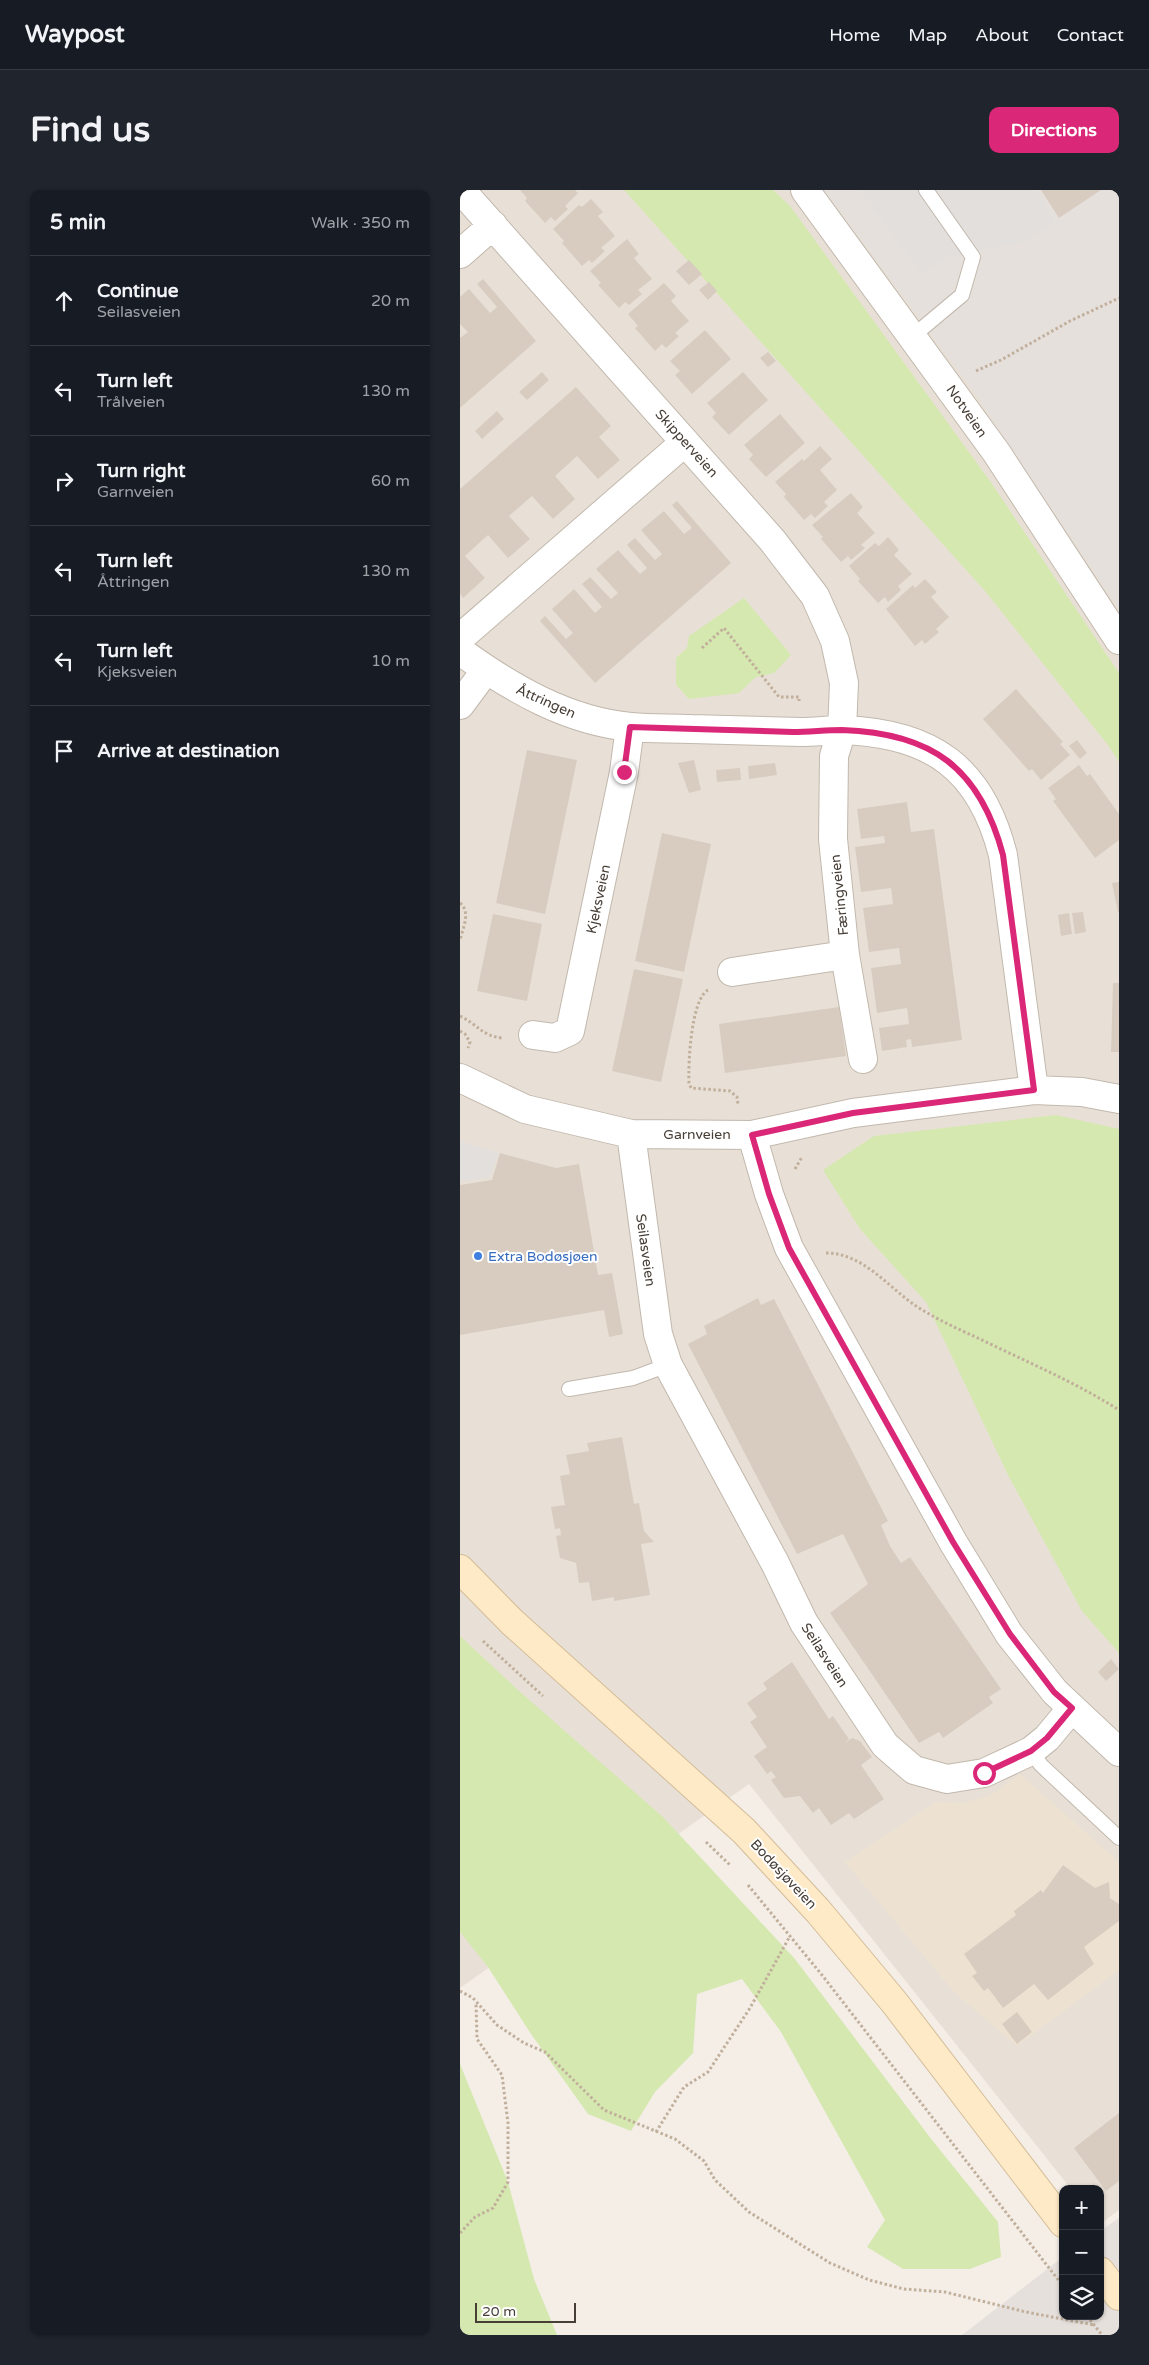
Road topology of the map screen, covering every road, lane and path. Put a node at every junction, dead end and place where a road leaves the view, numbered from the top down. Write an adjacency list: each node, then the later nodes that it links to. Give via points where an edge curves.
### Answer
1 (461, 190): 4 (street, Skipperveien)
2 (805, 190): 7 (street, Notveien)
3 (926, 190): 7 (lane, via 973,257 962,295)
4 (493, 225): 5 (street); 9 (street, Skipperveien)
5 (460, 254)
6 (1119, 298): 8 (path, via 1001,360)
7 (914, 336): 8 (street, Notveien)
8 (948, 383): 11 (street, Notveien)
9 (685, 442): 10 (street); 18 (street, Skipperveien, via 772,540 815,596 835,641 844,683)
10 (460, 638)
11 (1119, 640)
12 (702, 648): 16 (path, via 724,628 778,697 799,697)
13 (460, 651): 14 (street, Åttringen)
14 (486, 670): 15 (street); 17 (street, Åttringen, via 571,715)
15 (460, 705)
16 (799, 709)
17 (630, 727): 18 (street, Åttringen, via 803,732); 25 (street, Kjeksveien, via 624,772 570,1031 555,1038)
18 (842, 730): 21 (street, Færingveien, via 834,756 833,839); 28 (street, Åttringen, via 878,734 928,748 948,760 970,780 985,805 996,828 1003,855)
19 (460, 903): 20 (path, via 464,906 466,918)
20 (460, 940)
21 (845, 955): 22 (street); 26 (street, Færingveien)
22 (738, 971): 30 (path, via 738,984 706,990 700,998 689,1066 691,1088 730,1091 737,1097)
23 (460, 1016): 25 (path, via 492,1036)
24 (460, 1031): 27 (path, via 470,1042)
25 (533, 1035)
26 (863, 1059)
27 (463, 1066): 31 (street, Garnveien, via 525,1109)
28 (1034, 1090): 29 (street, Garnveien, via 1082,1092); 32 (street, Garnveien, via 853,1113)
29 (1119, 1099)
30 (738, 1110)
31 (631, 1134): 32 (street, Garnveien); 34 (street, Seilasveien, via 658,1334)
32 (752, 1135): 40 (street, via 789,1248 953,1542 1010,1634 1054,1692)
33 (818, 1252): 36 (path, via 847,1255 940,1320)
34 (668, 1365): 35 (lane, via 633,1378); 41 (street, Seilasveien, via 804,1623 885,1745 914,1770 947,1779 984,1773)
35 (569, 1389)
36 (1119, 1410)
37 (460, 1569): 51 (street, Bodøsjøveien, via 512,1622 744,1831 811,1903 894,2002)
38 (480, 1638): 39 (path)
39 (544, 1697)
40 (1072, 1708): 41 (street, Seilasveien, via 1047,1738); 42 (street)
41 (1031, 1751): 43 (lane, via 1041,1765)
42 (1119, 1752)
43 (1119, 1838)
44 (705, 1841): 45 (path)
45 (733, 1869)
46 (746, 1883): 47 (path)
47 (790, 1936): 50 (path, via 750,2008 708,2072 684,2087); 54 (path)
48 (460, 1991): 49 (path)
49 (476, 2003): 50 (path, via 497,2026 545,2052 604,2110); 52 (path, via 477,2040 502,2074 508,2123 508,2182 493,2208 475,2217)
50 (656, 2132): 57 (path, via 692,2150 704,2161 715,2180 749,2212 830,2263 869,2280 904,2289 945,2292)
51 (1059, 2218)
52 (460, 2233)
53 (1103, 2275): 55 (street)
54 (1059, 2281)
55 (1119, 2296)
56 (1090, 2320): 57 (path)
57 (1094, 2325): 58 (path)
58 (1102, 2335)

